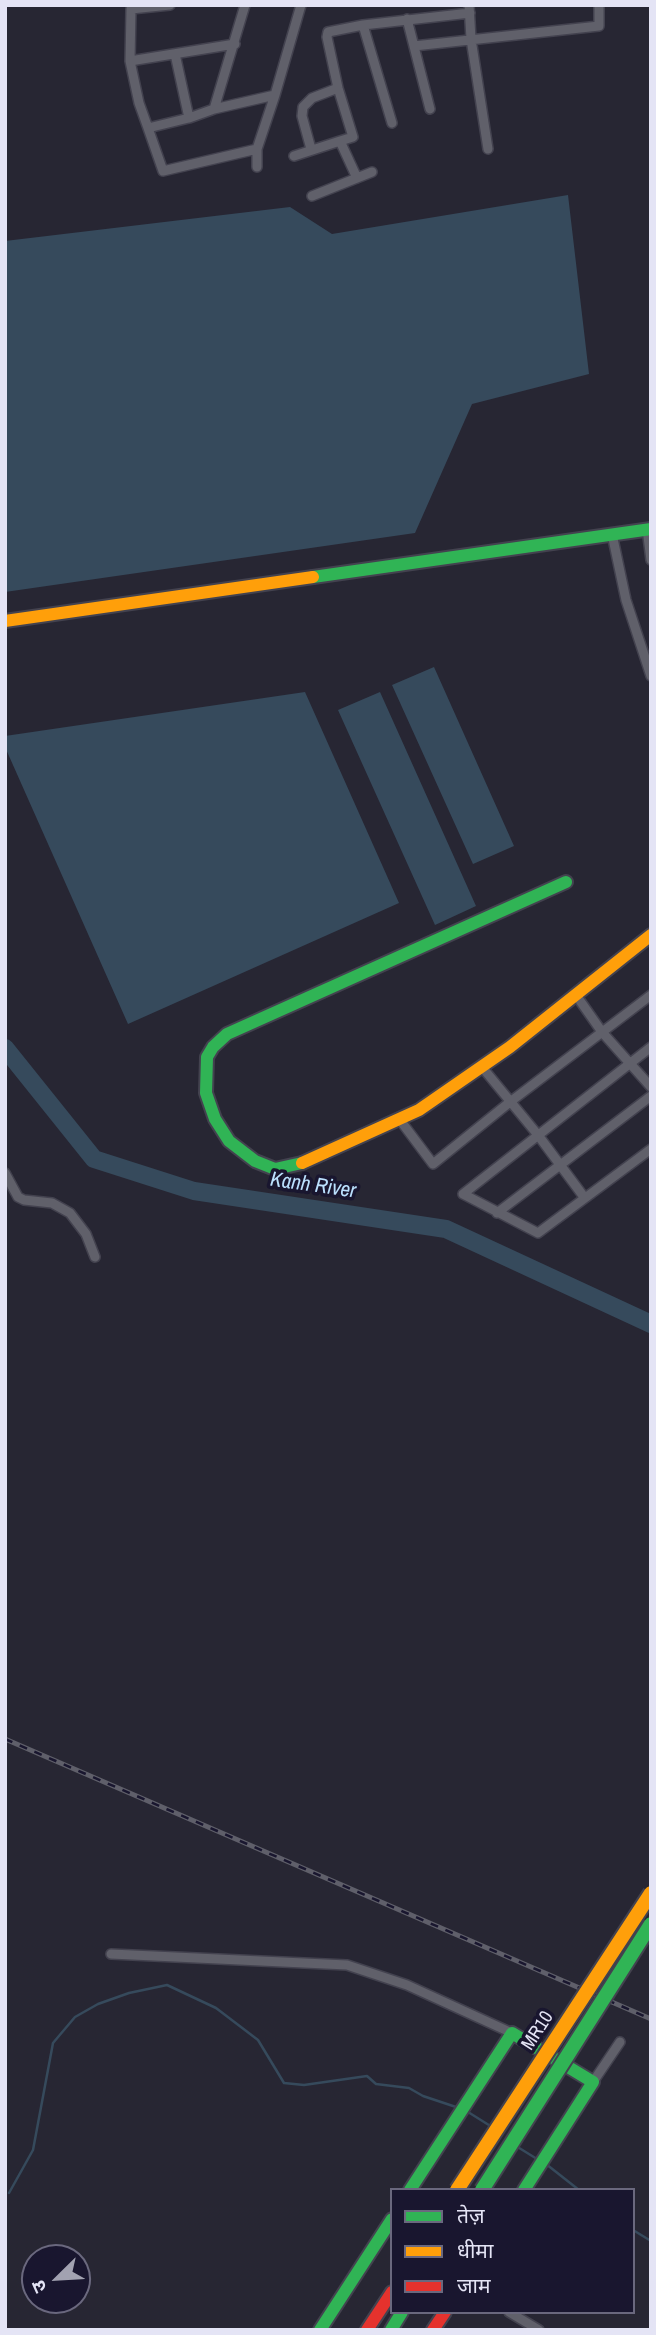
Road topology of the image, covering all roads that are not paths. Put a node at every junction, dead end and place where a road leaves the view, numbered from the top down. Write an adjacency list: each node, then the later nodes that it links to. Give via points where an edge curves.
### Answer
1 (170, 5): 12 (street, via 131,9)
2 (245, 5): 9 (street)
3 (301, 5): 14 (street)
4 (599, 5): 8 (street, via 599,26)
5 (470, 9): 6 (street); 8 (street)
6 (407, 19): 7 (street); 10 (street)
7 (363, 25): 13 (street, via 327,34); 18 (street)
8 (471, 39): 10 (street); 23 (street)
9 (235, 44): 11 (street); 15 (street)
10 (414, 46): 16 (street)
11 (175, 54): 12 (street); 17 (street)
12 (130, 61): 19 (street)
13 (338, 88): 20 (street, via 353,137); 22 (street, via 312,98 303,107)
14 (275, 95): 15 (street); 21 (street)
15 (214, 108): 17 (street)
16 (429, 109)
17 (190, 118): 19 (street)
18 (392, 123)
19 (148, 128): 21 (street, via 163,171)
20 (340, 141): 22 (street); 27 (street)
21 (257, 149): 25 (street)
22 (311, 149): 24 (street)
23 (488, 149)
24 (295, 156)
25 (257, 167)
26 (372, 172): 27 (street)
27 (357, 178): 28 (street)
28 (312, 196)
29 (649, 529): 30 (street); 31 (street)
30 (612, 534): 32 (street); 33 (street, via 626,600)
31 (651, 559)
32 (5, 621)
33 (651, 676)
34 (565, 881): 45 (street, via 227,1034 207,1057 205,1093 215,1119 229,1141 255,1161 275,1169 296,1166)
35 (651, 935): 36 (street)
36 (576, 995): 38 (street); 41 (street)
37 (651, 995): 38 (street)
38 (602, 1032): 40 (street); 44 (street)
39 (651, 1047): 40 (street)
40 (629, 1064): 42 (street); 46 (street)
41 (482, 1066): 44 (street); 45 (street)
42 (651, 1087)
43 (651, 1096): 48 (street)
44 (510, 1102): 45 (street, via 433,1164); 46 (street)
45 (400, 1120)
46 (538, 1135): 48 (street); 51 (street, via 463,1194)
47 (651, 1149): 50 (street)
48 (558, 1165): 50 (street); 51 (street)
49 (5, 1173): 52 (street, via 18,1197 52,1203 71,1213)
50 (584, 1197): 51 (street, via 538,1233)
51 (497, 1213)
52 (95, 1257)
53 (651, 1893): 61 (street, MR10, bridge)
54 (651, 1924): 62 (street, MR10, bridge)
55 (111, 1954): 56 (street, via 347,1965 407,1984)
56 (512, 2033): 58 (street); 60 (street)
57 (620, 2042): 58 (street)
58 (593, 2082): 59 (street)
59 (528, 2184)
60 (411, 2188)
61 (458, 2188)
62 (483, 2188)
63 (390, 2222): 68 (street)
64 (390, 2295): 69 (street)
65 (401, 2314): 70 (street)
66 (444, 2314): 71 (street)
67 (512, 2314): 72 (street)
68 (320, 2330)
69 (367, 2330)
70 (391, 2330)
71 (433, 2330)
72 (539, 2330)

